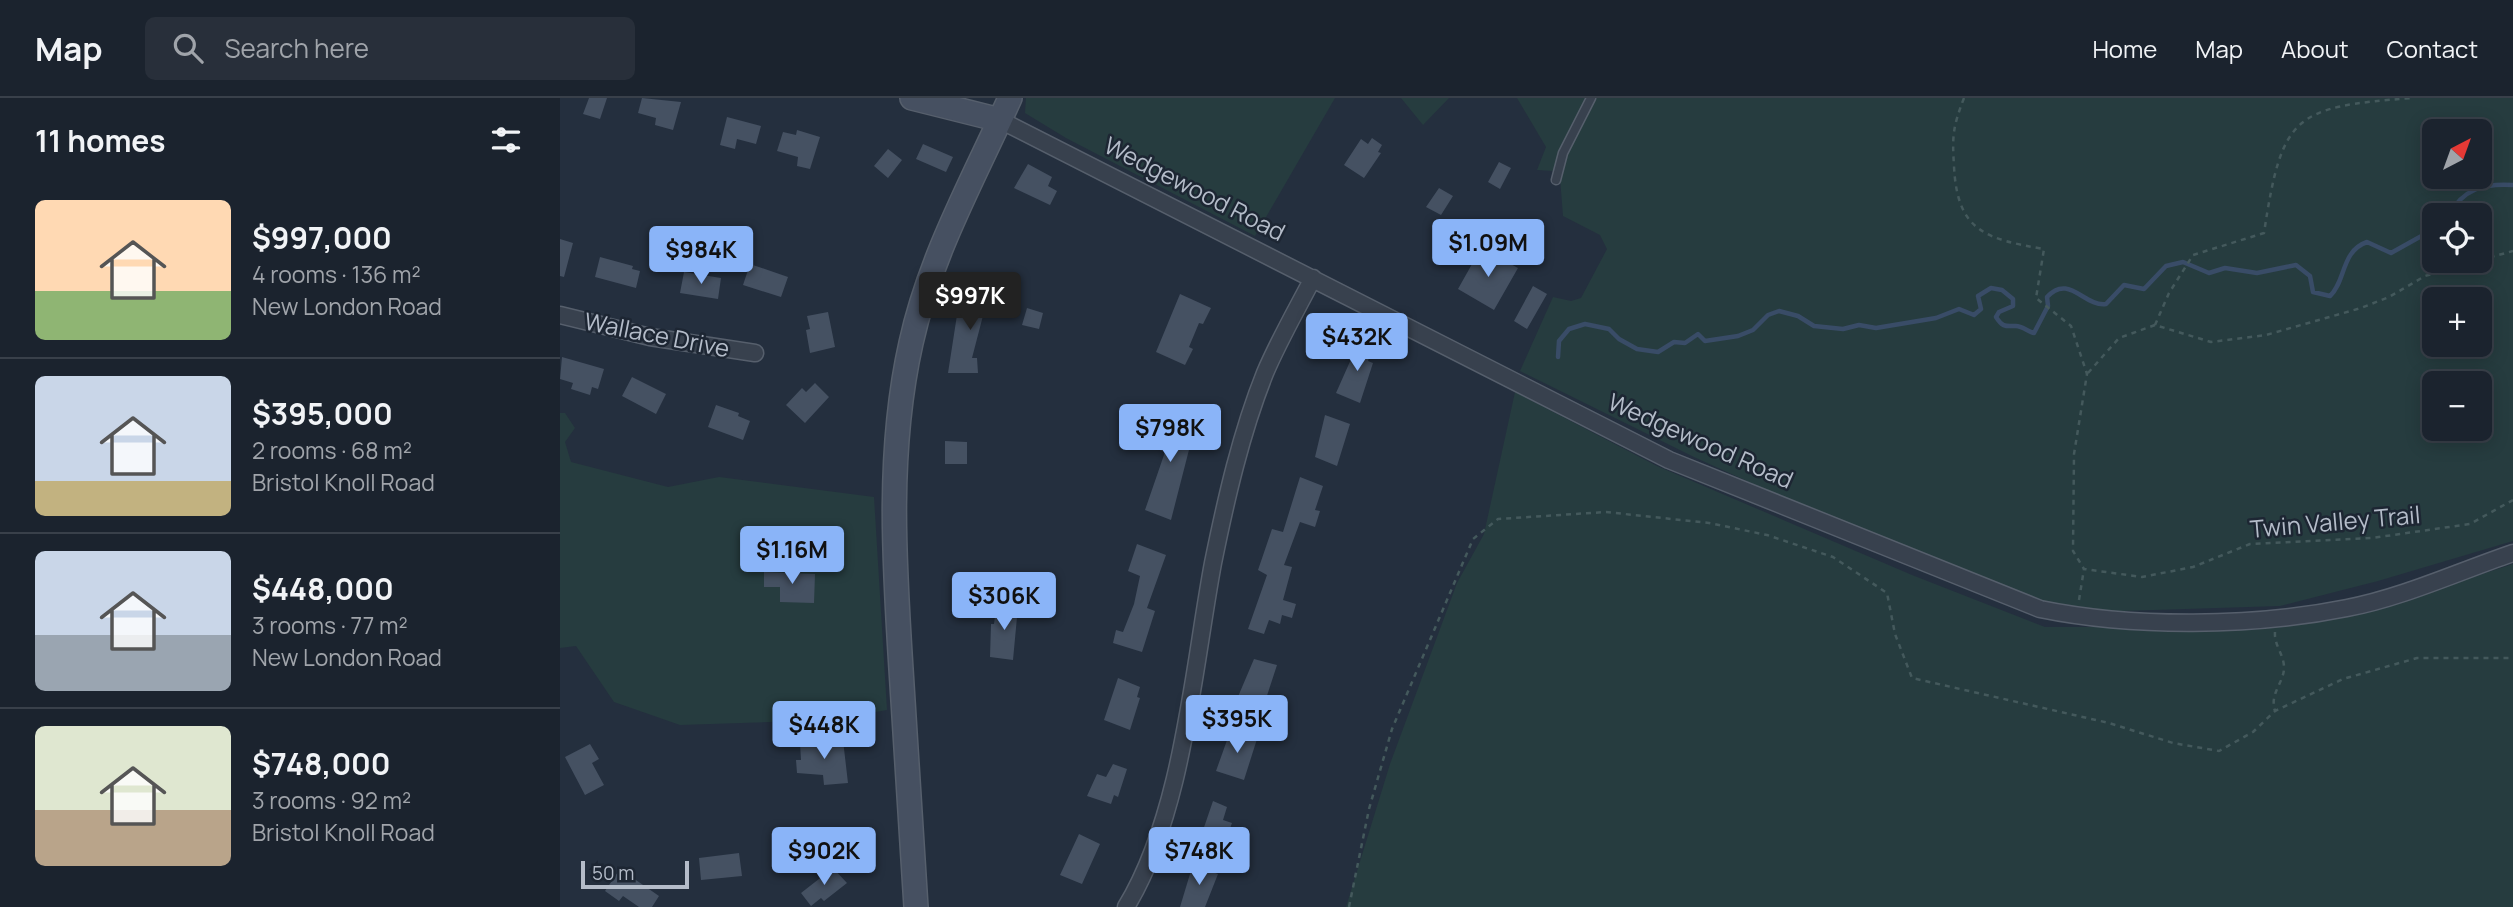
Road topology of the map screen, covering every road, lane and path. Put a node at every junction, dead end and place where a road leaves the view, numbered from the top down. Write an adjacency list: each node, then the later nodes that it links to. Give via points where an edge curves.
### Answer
1 (912, 98): 6 (main road, Wedgewood Road)
2 (1010, 98): 6 (main road)
3 (1591, 98): 7 (lane, via 1563,153)
4 (1965, 98): 15 (path, via 1952,130 1955,195 1967,218 1982,231 2006,243 2044,249 2036,298 2071,326)
5 (2412, 98): 13 (path, via 2345,103 2302,121 2285,142 2264,233 2192,257)
6 (1000, 120): 11 (street, Wedgewood Road); 23 (main road, via 931,276 912,341 900,407 895,571)
7 (1556, 180)
8 (2513, 251): 9 (path)
9 (2492, 256)
10 (2435, 273): 13 (path, via 2361,308 2266,335 2211,342)
11 (1312, 278): 19 (street, Wedgewood Road, via 1670,460 2040,609); 24 (street, via 1265,373 1237,456 1175,775 1153,847)
12 (560, 315): 14 (street, Wallace Drive, via 650,337)
13 (2155, 325): 15 (path, via 2119,338)
14 (755, 353)
15 (2087, 374): 18 (path, via 2074,454 2073,551)
16 (2513, 500): 18 (path, Twin Valley Trail, via 2470,524 2372,538 2250,544 2193,567 2142,578)
17 (2513, 553): 20 (street, Wedgewood Road, via 2348,608)
18 (2084, 569): 19 (path)
19 (2077, 616): 20 (street, Wedgewood Road, via 2178,621)
20 (2276, 618): 22 (path, via 2275,640 2284,667 2272,701)
21 (2513, 658): 22 (path, via 2417,658 2343,679)
22 (2275, 710): 25 (path, via 2253,732 2219,751 1999,701 1912,678 1895,634 1887,593 1833,557 1767,535 1709,523 1606,512 1498,519 1473,539 1392,729 1369,809)
23 (916, 907)
24 (1126, 907)
25 (1349, 907)

